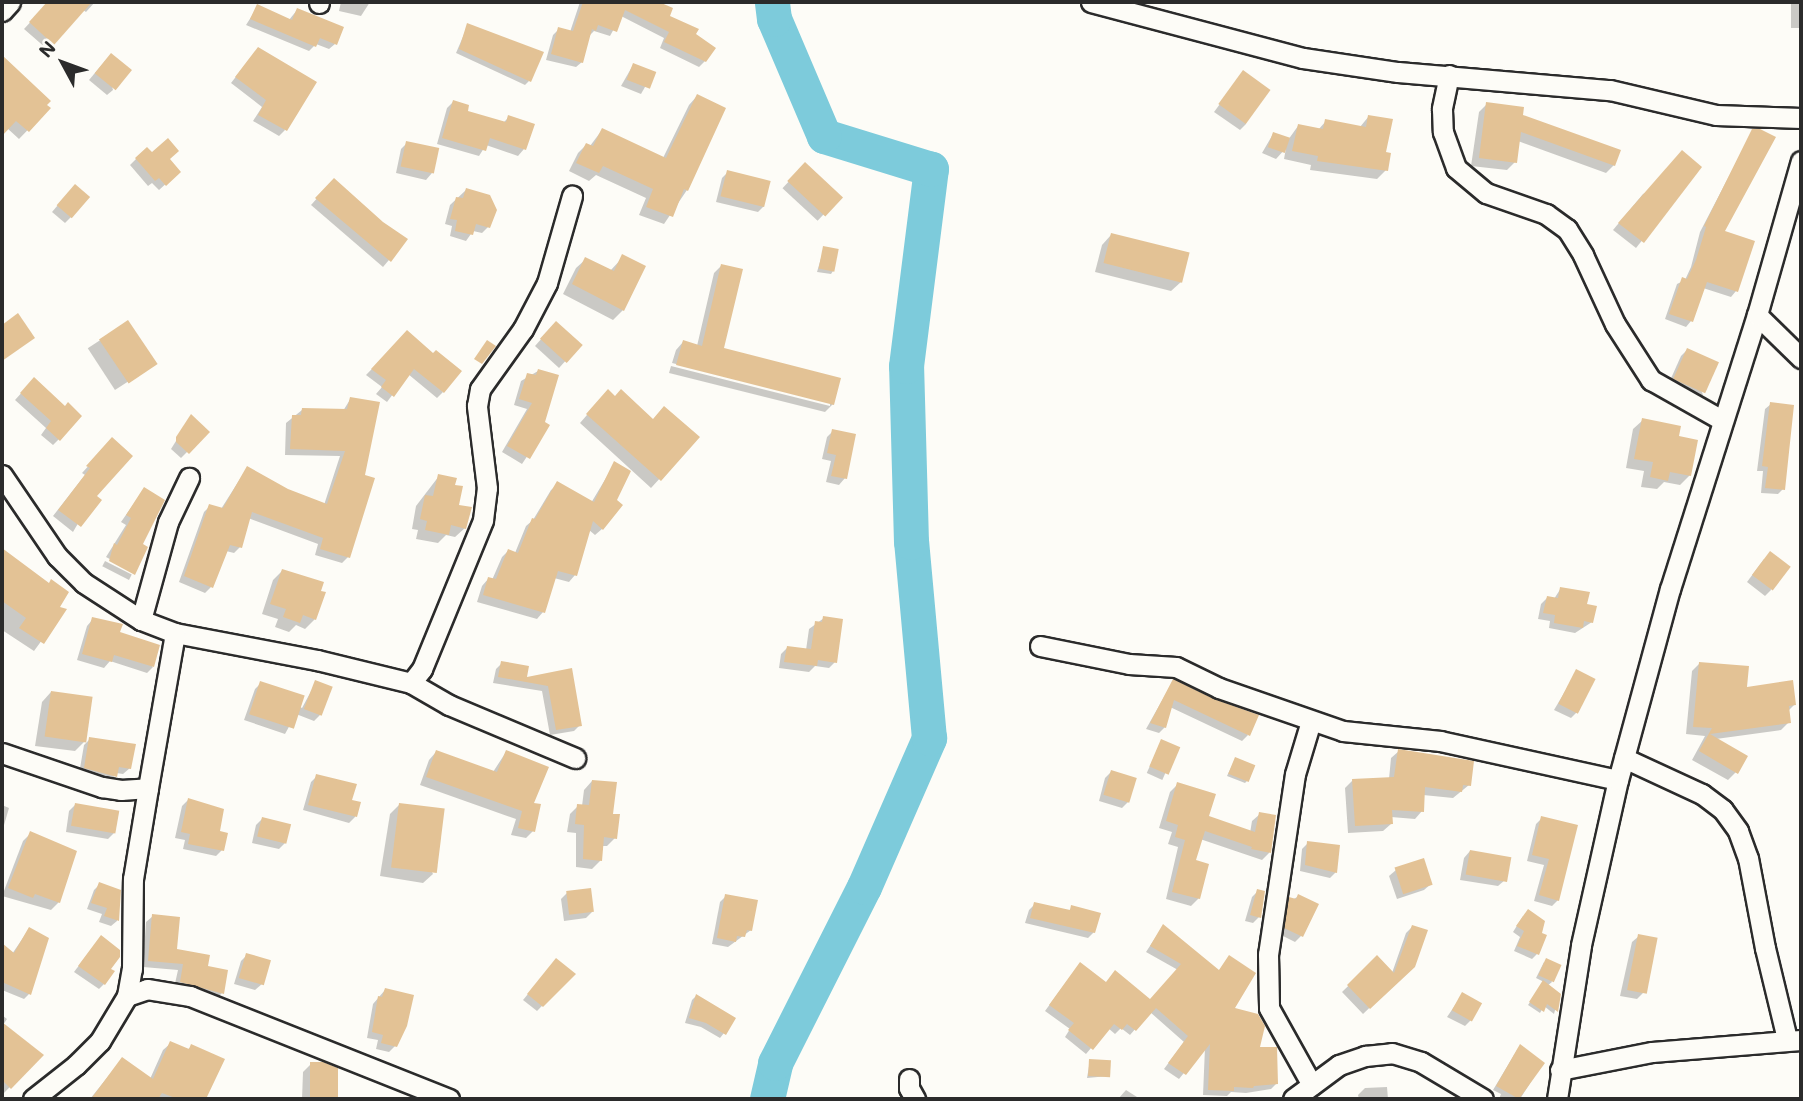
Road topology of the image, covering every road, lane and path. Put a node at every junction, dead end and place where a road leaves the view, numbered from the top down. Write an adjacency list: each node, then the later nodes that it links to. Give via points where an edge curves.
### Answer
1 (10, 2): 3 (street)
2 (1091, 2): 4 (street, via 1303,58)
3 (2, 11)
4 (1449, 75): 5 (street, via 1610,90 1716,115); 10 (street, via 1443,132 1456,168 1486,193 1546,214 1567,229 1615,324 1651,380)
5 (1801, 118)
6 (1801, 160): 8 (street)
7 (572, 196): 16 (street, via 542,295 480,389 477,406 487,488 483,520 422,669)
8 (1757, 315): 9 (street); 10 (street)
9 (1801, 358)
10 (1722, 420): 20 (street)
11 (2, 475): 13 (street, via 57,556 84,583)
12 (189, 478): 13 (street, via 168,522)
13 (141, 620): 14 (street)
14 (175, 633): 16 (street); 22 (street)
15 (1040, 646): 17 (street, via 1129,664 1176,667 1219,688)
16 (411, 683): 19 (street, via 449,705)
17 (1311, 721): 21 (street, via 1343,731 1440,741); 27 (street, via 1295,774 1268,954 1269,1008)
18 (2, 753): 22 (street, via 102,787)
19 (575, 758)
20 (1624, 758): 21 (street); 24 (street, via 1702,794 1723,810 1738,831 1748,858 1765,948)
21 (1618, 780): 25 (street, via 1581,945)
22 (148, 788): 23 (street, via 133,879 132,969)
23 (127, 996): 28 (street, via 100,1041); 29 (street, via 147,989 190,996)
24 (1794, 1040): 25 (street, via 1652,1052)
25 (1560, 1070): 33 (street)
26 (909, 1079): 30 (street)
27 (1312, 1085): 31 (street); 32 (street, via 1339,1065 1392,1053 1421,1062)
28 (33, 1099)
29 (449, 1099)
30 (915, 1099)
31 (1293, 1099)
32 (1483, 1099)
33 (1558, 1099)

